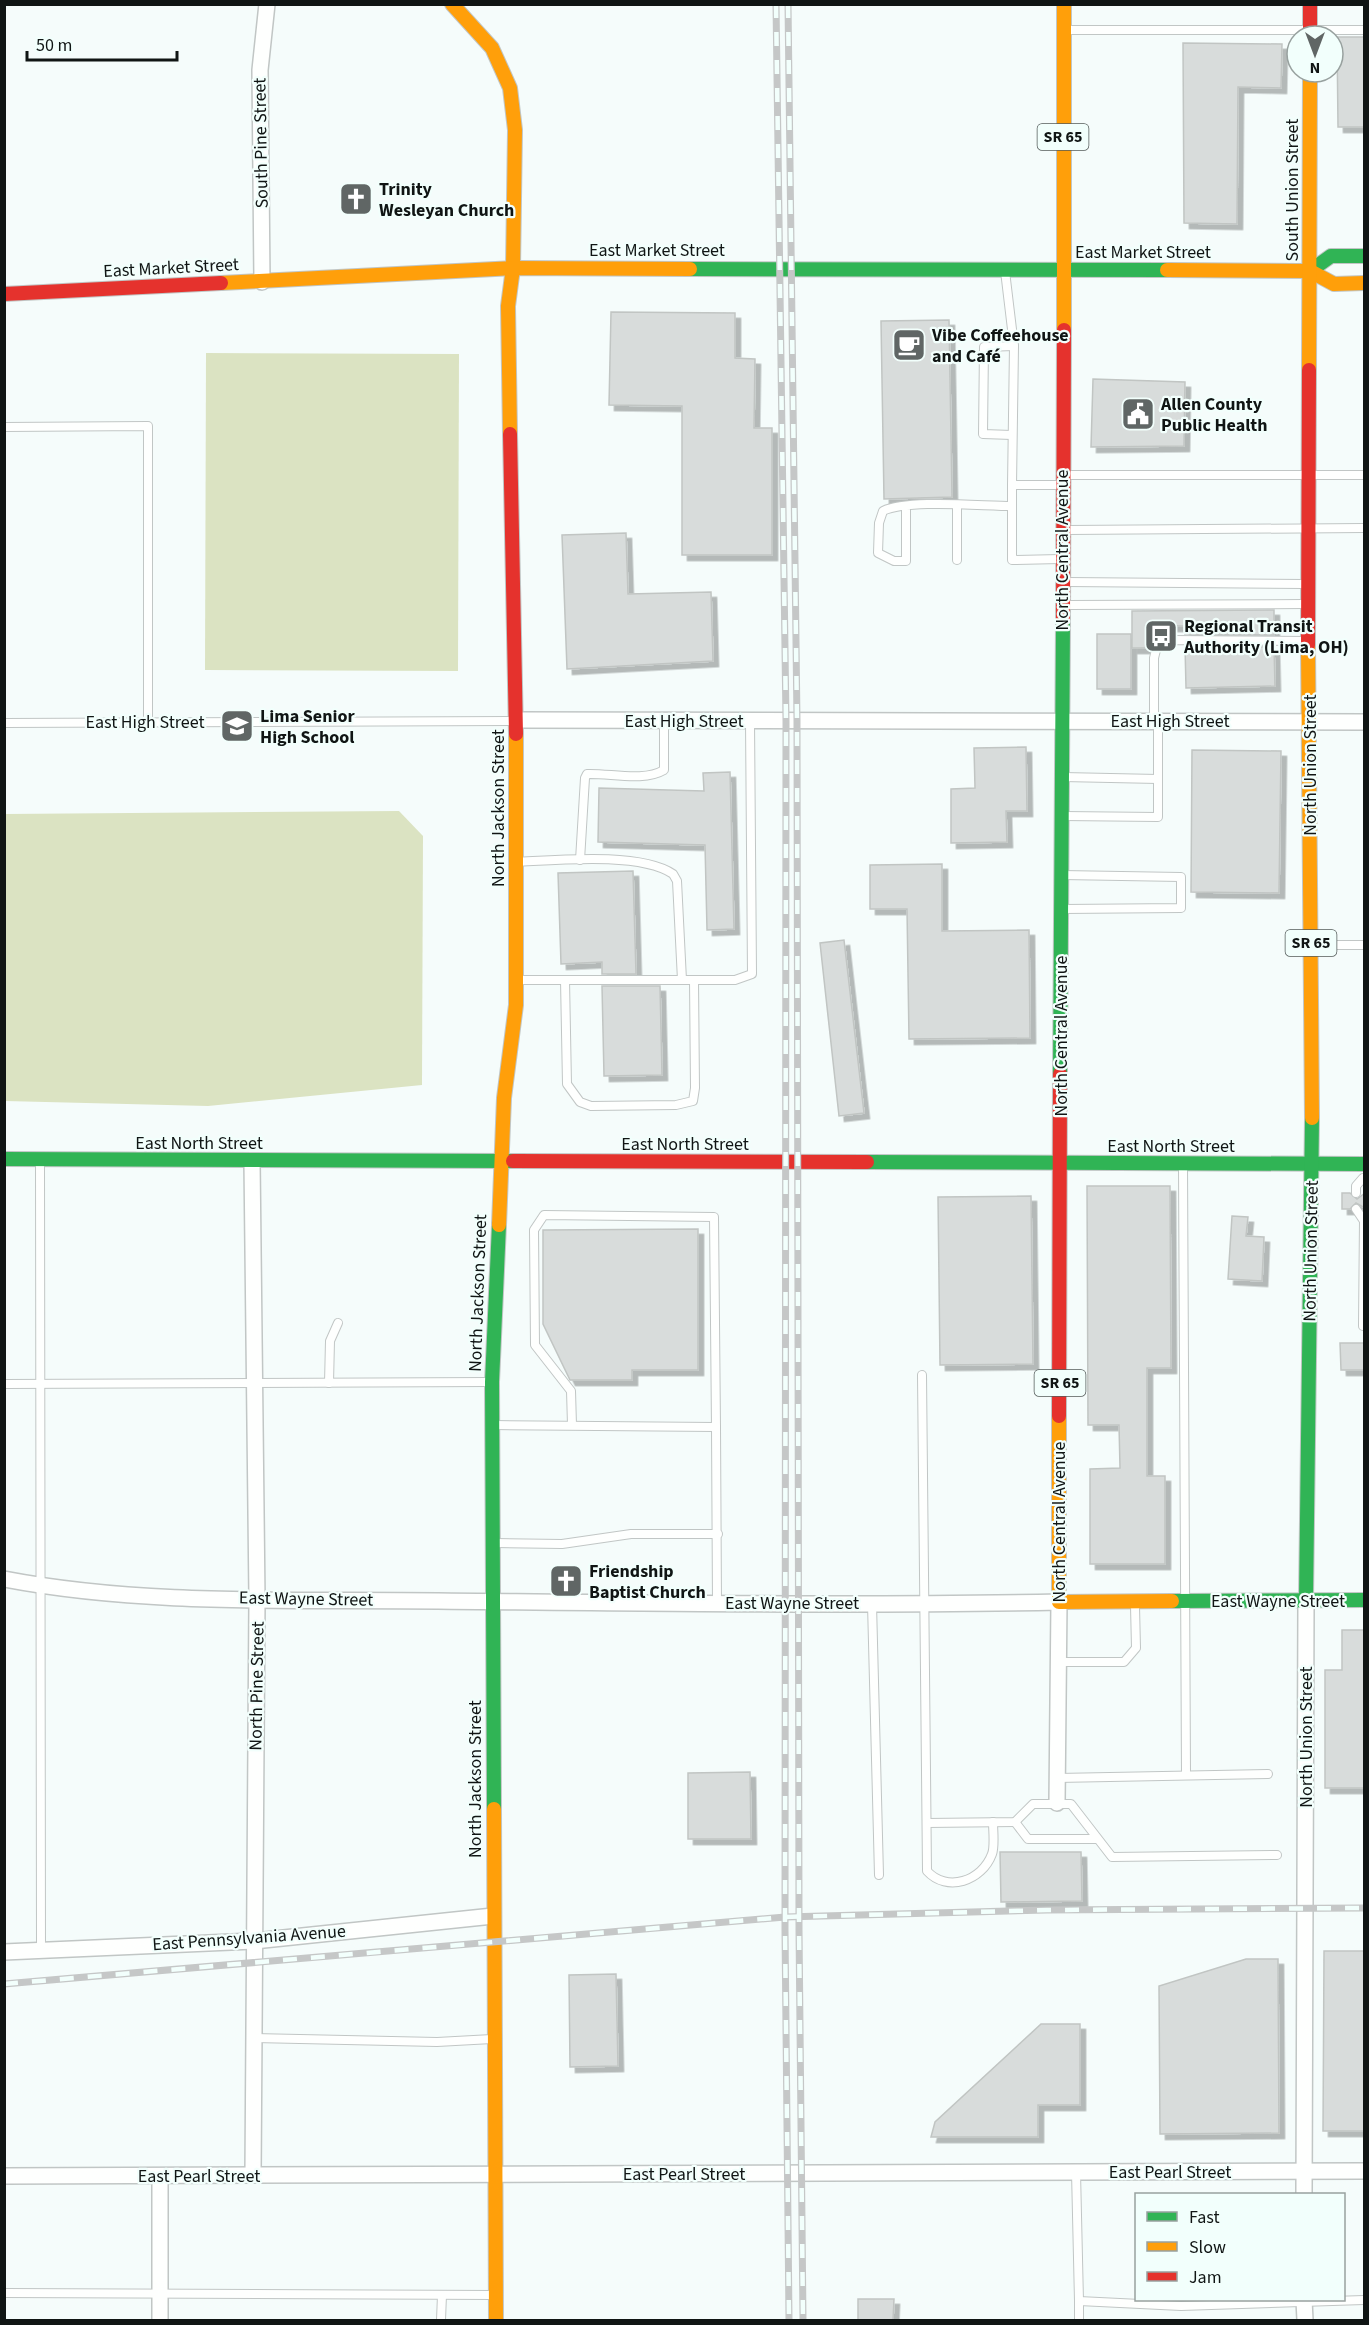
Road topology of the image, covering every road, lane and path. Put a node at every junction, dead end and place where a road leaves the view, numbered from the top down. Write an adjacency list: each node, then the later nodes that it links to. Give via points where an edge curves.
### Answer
1 (267, 4): 16 (street, South Pine Street, via 260,70)
2 (452, 4): 12 (main road, North Jackson Street, via 492,48 510,88 515,130)
3 (1064, 4): 6 (main road, SR 65)
4 (1310, 4): 5 (main road)
5 (1310, 24)
6 (1063, 30): 9 (lane); 14 (main road, SR 65)
7 (1365, 30): 8 (lane)
8 (1345, 31)
9 (1285, 33)
10 (1310, 84): 15 (main road, South Union Street / SR 65)
11 (1365, 256): 15 (main road, via 1331,256)
12 (513, 268): 13 (main road, East Market Street); 16 (main road, East Market Street); 40 (main road, North Jackson Street, via 508,306)
13 (1005, 269): 14 (main road, East Market Street); 20 (lane)
14 (1063, 269): 15 (main road, East Market Street); 25 (main road, North Central Avenue / SR 65)
15 (1310, 271): 17 (main road, East Market Street, via 1334,284); 19 (main road, South Union Street / SR 65)
16 (262, 282): 18 (main road, East Market Street)
17 (1365, 283)
18 (4, 294)
19 (1310, 308): 23 (main road, North Union Street / SR 65)
20 (1014, 346): 22 (lane); 22 (lane, via 984,346 983,434)
21 (4, 427): 44 (lane, via 148,426)
22 (1012, 435): 26 (lane)
23 (1309, 474): 24 (lane); 25 (lane); 30 (main road, North Union Street / SR 65)
24 (1365, 475)
25 (1062, 480): 26 (lane); 32 (main road, North Central Avenue / SR 65)
26 (1012, 485): 29 (lane)
27 (906, 506): 27 (lane, via 883,511 879,523 878,553 894,561 906,561); 28 (lane)
28 (957, 506): 29 (lane); 34 (lane)
29 (1012, 506): 33 (lane, via 1012,560)
30 (1309, 527): 31 (lane); 32 (lane); 36 (main road, North Union Street / SR 65)
31 (1365, 528)
32 (1062, 530): 33 (main road, North Central Avenue / SR 65)
33 (1064, 559): 35 (main road, North Central Avenue / SR 65)
34 (957, 560)
35 (1064, 583): 36 (lane); 38 (main road, North Central Avenue / SR 65)
36 (1308, 584): 37 (main road, North Union Street / SR 65)
37 (1308, 604): 38 (lane); 39 (main road, North Union Street / SR 65)
38 (1062, 605): 43 (main road, North Central Avenue / SR 65)
39 (1309, 641): 45 (lane, via 1172,640 1157,646); 46 (main road, North Union Street / SR 65)
40 (516, 720): 41 (street, East High Street); 44 (lane, East High Street); 53 (main road, North Jackson Street)
41 (664, 721): 42 (street, East High Street); 52 (lane, via 664,770 651,775 585,777)
42 (750, 721): 43 (street, East High Street); 61 (lane, via 752,974 735,980)
43 (1062, 721): 45 (street, East High Street); 49 (main road, North Central Avenue / SR 65)
44 (148, 722): 48 (lane, East High Street)
45 (1156, 722): 46 (street, East High Street); 50 (lane)
46 (1310, 722): 47 (street, East High Street); 56 (main road, North Union Street / SR 65)
47 (1365, 722)
48 (4, 723)
49 (1061, 777): 50 (lane); 51 (main road, North Central Avenue / SR 65)
50 (1158, 779): 51 (lane, via 1158,817)
51 (1062, 816): 54 (main road, North Central Avenue / SR 65)
52 (580, 860): 53 (lane); 60 (lane, via 626,860 650,864 673,874)
53 (517, 862): 58 (main road, North Jackson Street)
54 (1062, 875): 55 (main road, North Central Avenue / SR 65); 55 (lane, via 1181,877 1181,908)
55 (1062, 909): 66 (main road, North Central Avenue / SR 65)
56 (1311, 945): 57 (lane); 68 (main road, North Union Street / SR 65)
57 (1365, 945)
58 (516, 980): 59 (lane); 65 (main road, North Jackson Street)
59 (565, 980): 60 (lane); 61 (lane, via 567,1084 580,1102 591,1106 676,1105 693,1101)
60 (682, 980): 61 (lane)
61 (694, 980)
62 (4, 1159): 63 (main road, East North Street)
63 (40, 1160): 64 (main road, East North Street); 80 (lane)
64 (252, 1161): 65 (main road, East North Street); 77 (street, North Pine Street)
65 (501, 1162): 66 (main road, East North Street); 76 (main road, North Jackson Street)
66 (1061, 1163): 67 (main road, East North Street); 94 (main road, North Central Avenue / SR 65)
67 (1183, 1164): 68 (main road, East North Street); 93 (lane)
68 (1312, 1164): 69 (main road, East North Street); 89 (main road, North Union Street / SR 65)
69 (1364, 1172): 70 (lane)
70 (1356, 1193)
71 (1356, 1209): 72 (lane)
72 (1364, 1220): 74 (lane)
73 (338, 1323): 78 (lane, via 330,1341)
74 (1363, 1326)
75 (922, 1375): 97 (lane)
76 (492, 1382): 78 (lane); 81 (main road, North Jackson Street)
77 (254, 1383): 78 (lane); 80 (lane); 88 (street, North Pine Street)
78 (329, 1383)
79 (4, 1384): 80 (lane)
80 (40, 1384): 87 (lane)
81 (492, 1425): 82 (lane); 85 (main road, North Jackson Street)
82 (572, 1425): 83 (lane); 83 (lane, via 571,1391 535,1345 534,1230 544,1215 714,1217)
83 (716, 1427): 84 (lane)
84 (718, 1534): 85 (lane, via 631,1534 562,1544); 95 (lane)
85 (492, 1543): 91 (main road, North Jackson Street)
86 (4, 1579): 87 (street, East Wayne Street)
87 (40, 1586): 88 (street, East Wayne Street, via 75,1592); 111 (lane)
88 (257, 1599): 91 (street, East Wayne Street); 110 (street, North Pine Street)
89 (1306, 1600): 90 (main road, East Wayne Street); 93 (main road, East Wayne Street); 117 (street, North Union Street)
90 (1365, 1600)
91 (492, 1601): 95 (street, East Wayne Street); 109 (main road, North Jackson Street)
92 (1135, 1601): 93 (main road, East Wayne Street); 94 (main road, East Wayne Street); 98 (lane, via 1136,1648 1124,1662)
93 (1185, 1601): 100 (lane)
94 (1059, 1602): 97 (street, East Wayne Street); 98 (street, North Central Avenue)
95 (717, 1603): 96 (street, East Wayne Street)
96 (872, 1604): 97 (street, East Wayne Street); 108 (lane)
97 (923, 1604): 105 (lane)
98 (1058, 1662): 101 (street, North Central Avenue)
99 (1268, 1774): 100 (lane)
100 (1186, 1775): 101 (lane)
101 (1057, 1778): 102 (street, North Central Avenue)
102 (1057, 1803): 104 (lane, via 1033,1804); 106 (lane, via 1071,1804)
103 (993, 1822): 104 (lane); 105 (lane); 105 (lane, via 993,1854 976,1876 966,1882 943,1881 927,1871)
104 (1015, 1822): 106 (lane, via 1028,1839)
105 (927, 1823)
106 (1096, 1839): 107 (lane, via 1112,1857)
107 (1277, 1855)
108 (879, 1875)
109 (493, 1916): 110 (street, East Pennsylvania Avenue); 114 (main road, North Jackson Street)
110 (254, 1941): 111 (street, East Pennsylvania Avenue); 113 (street, North Pine Street)
111 (41, 1951): 112 (street, East Pennsylvania Avenue)
112 (4, 1952)
113 (254, 2038): 114 (lane, via 437,2042); 118 (street, North Pine Street)
114 (494, 2039): 119 (main road, North Jackson Street)
115 (1365, 2171): 117 (street, East Pearl Street)
116 (1076, 2172): 117 (street, East Pearl Street); 119 (street, East Pearl Street); 129 (lane)
117 (1304, 2172): 122 (street, North Union Street)
118 (253, 2175): 119 (street, East Pearl Street); 121 (street, East Pearl Street)
119 (495, 2175): 126 (main road, North Jackson Street)
120 (4, 2176): 121 (street, East Pearl Street)
121 (160, 2176): 124 (street)
122 (1304, 2193)
123 (4, 2293): 124 (lane)
124 (160, 2293): 125 (lane); 132 (street)
125 (442, 2295): 126 (lane); 133 (lane)
126 (496, 2295): 134 (main road, North Jackson Street)
127 (1345, 2300): 128 (lane)
128 (1365, 2300)
129 (1079, 2301): 130 (lane, via 1181,2306); 135 (lane)
130 (1284, 2301)
131 (1304, 2301): 136 (street)
132 (160, 2320)
133 (441, 2320)
134 (496, 2320)
135 (1079, 2320)
136 (1305, 2320)

